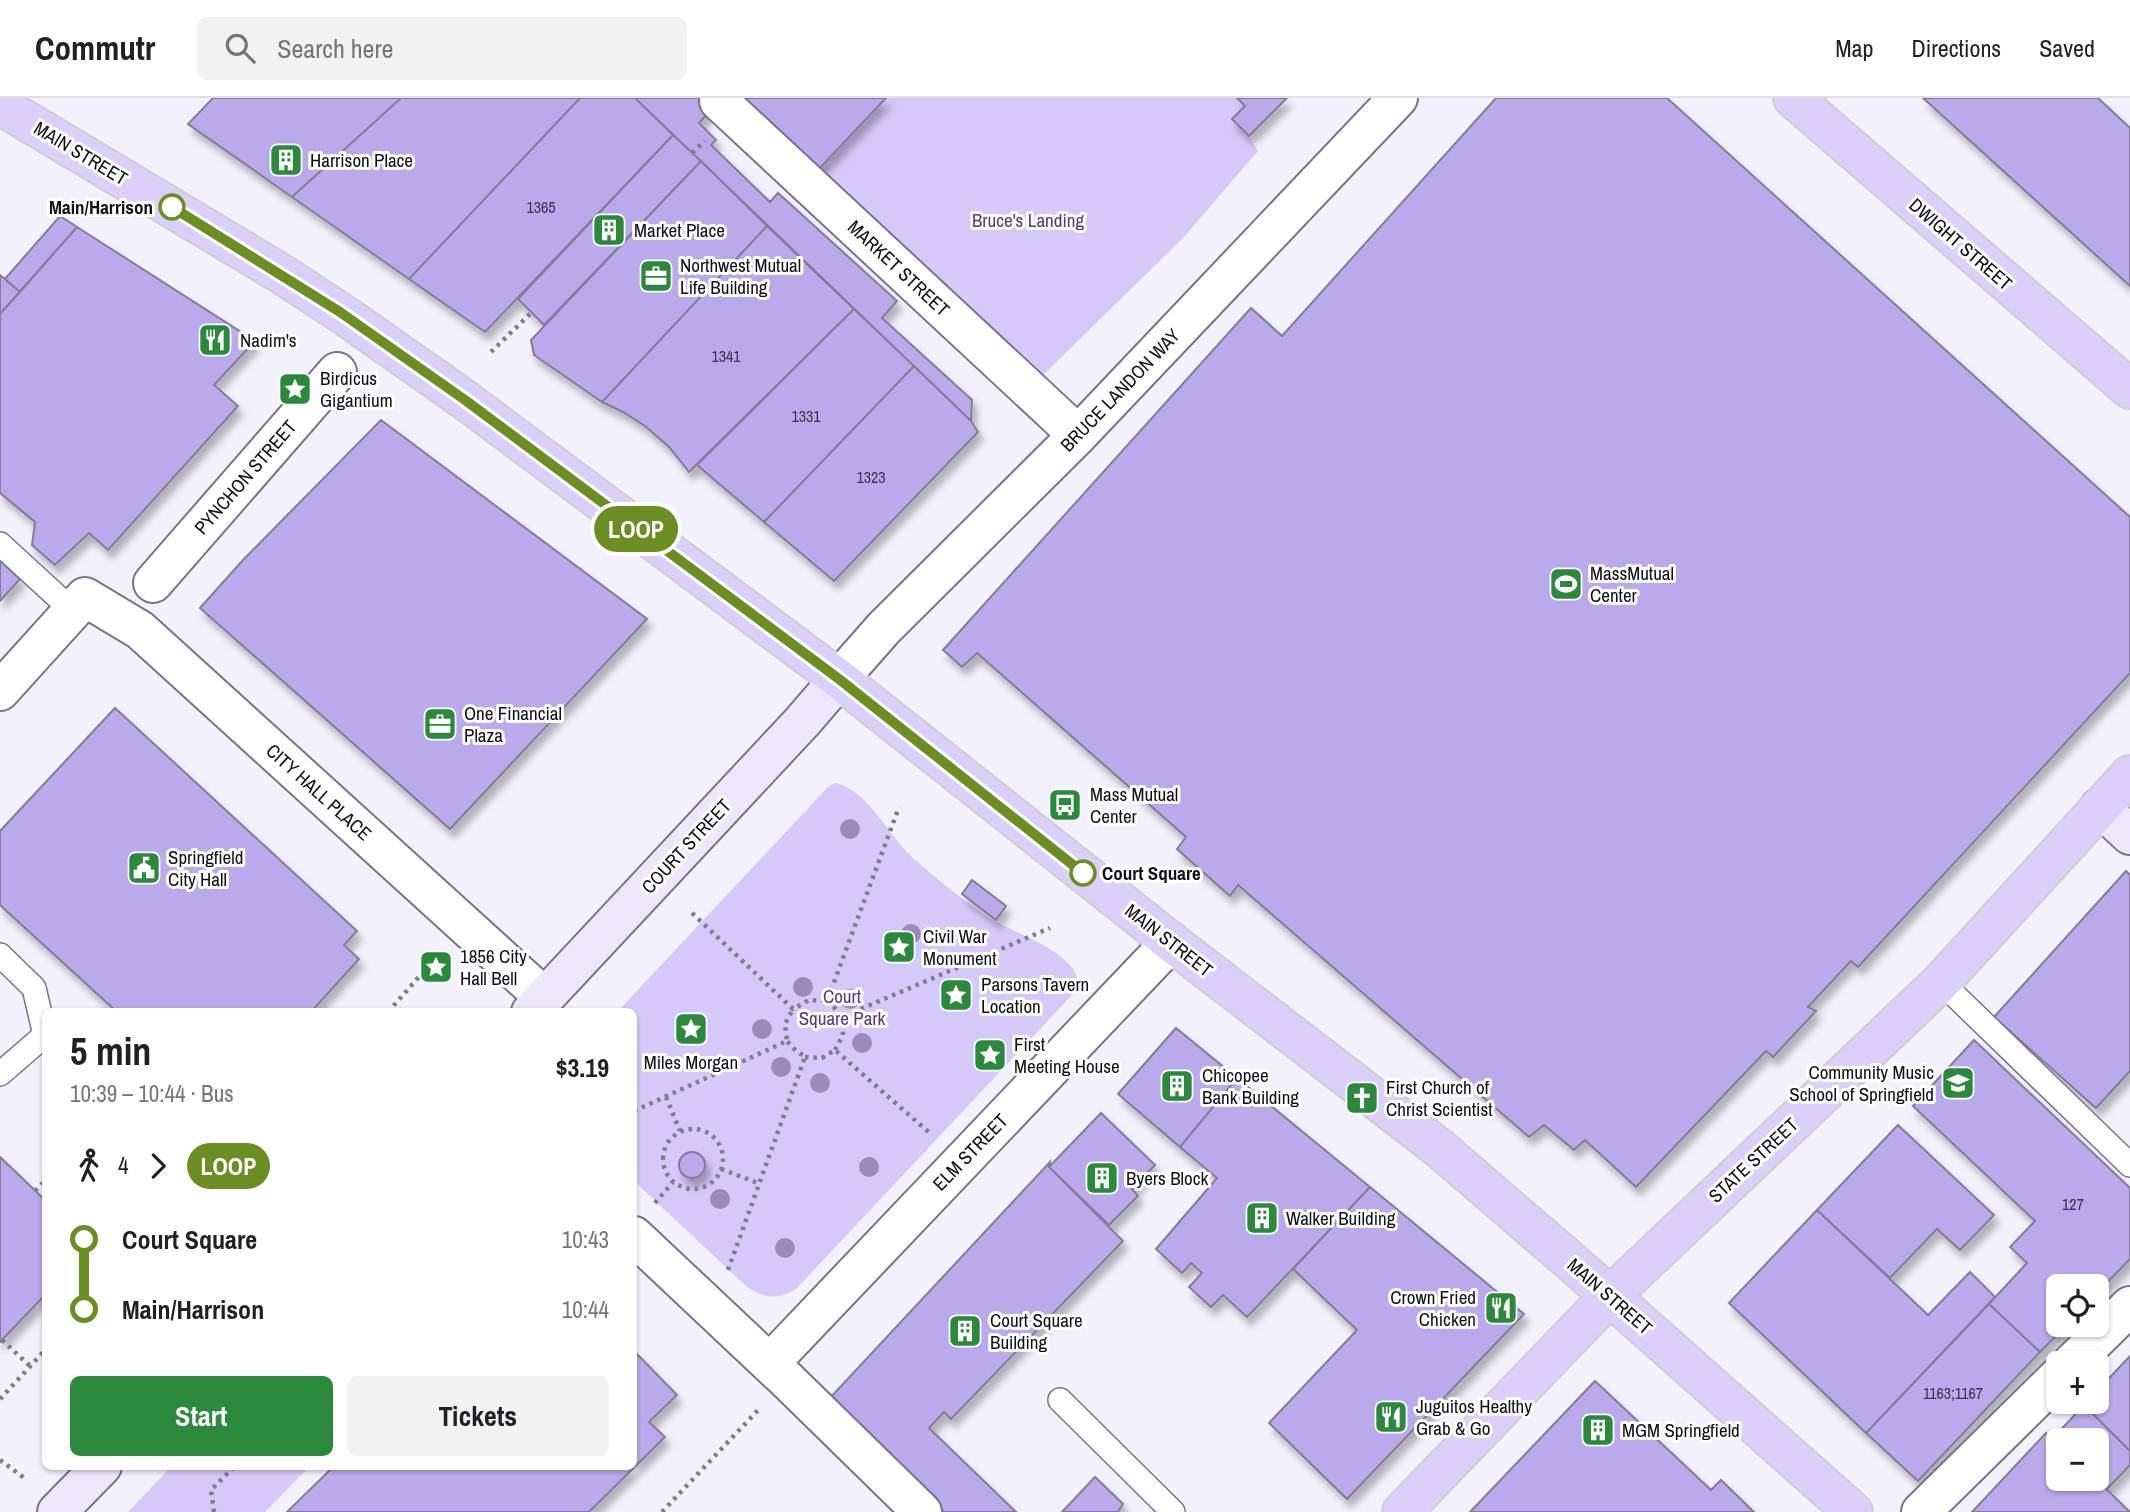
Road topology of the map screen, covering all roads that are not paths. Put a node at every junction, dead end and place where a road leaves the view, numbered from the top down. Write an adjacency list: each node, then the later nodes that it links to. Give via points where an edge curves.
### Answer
1 (1398, 98): 7 (street, BRUCE LANDON WAY)
2 (1793, 98): 6 (main road, DWIGHT STREET)
3 (719, 101): 7 (street, MARKET STREET)
4 (0, 105): 11 (main road, MAIN STREET, via 370,332)
5 (337, 372): 9 (street, PYNCHON STREET)
6 (2130, 389)
7 (1078, 435): 11 (street, BRUCE LANDON WAY, via 884,628)
8 (0, 544): 10 (lane)
9 (153, 583)
10 (79, 604): 12 (street); 19 (street, CITY HALL PLACE, via 140,631)
11 (839, 679): 16 (main road, MAIN STREET); 19 (main road, COURT STREET)
12 (0, 691)
13 (2130, 775): 14 (main road, STATE STREET)
14 (2101, 807): 15 (main road); 18 (main road, STATE STREET)
15 (2130, 835)
16 (1171, 942): 25 (main road, MAIN STREET, via 1440,1148); 28 (street, ELM STREET, via 962,1161)
17 (0, 955): 20 (lane, via 34,988)
18 (1941, 982): 23 (lane); 25 (main road, STATE STREET)
19 (538, 1004)
20 (42, 1022)
21 (42, 1038): 22 (lane)
22 (0, 1074)
23 (2130, 1165)
24 (637, 1239): 28 (street)
25 (1611, 1296): 35 (main road, STATE STREET); 36 (main road, MAIN STREET)
26 (2130, 1306): 27 (street)
27 (2084, 1351)
28 (778, 1371): 33 (street)
29 (2046, 1389): 37 (street)
30 (1060, 1400): 34 (lane)
31 (98, 1470): 32 (main road)
32 (57, 1512)
33 (922, 1512)
34 (1173, 1512)
35 (1402, 1512)
36 (1853, 1512)
37 (1921, 1512)

